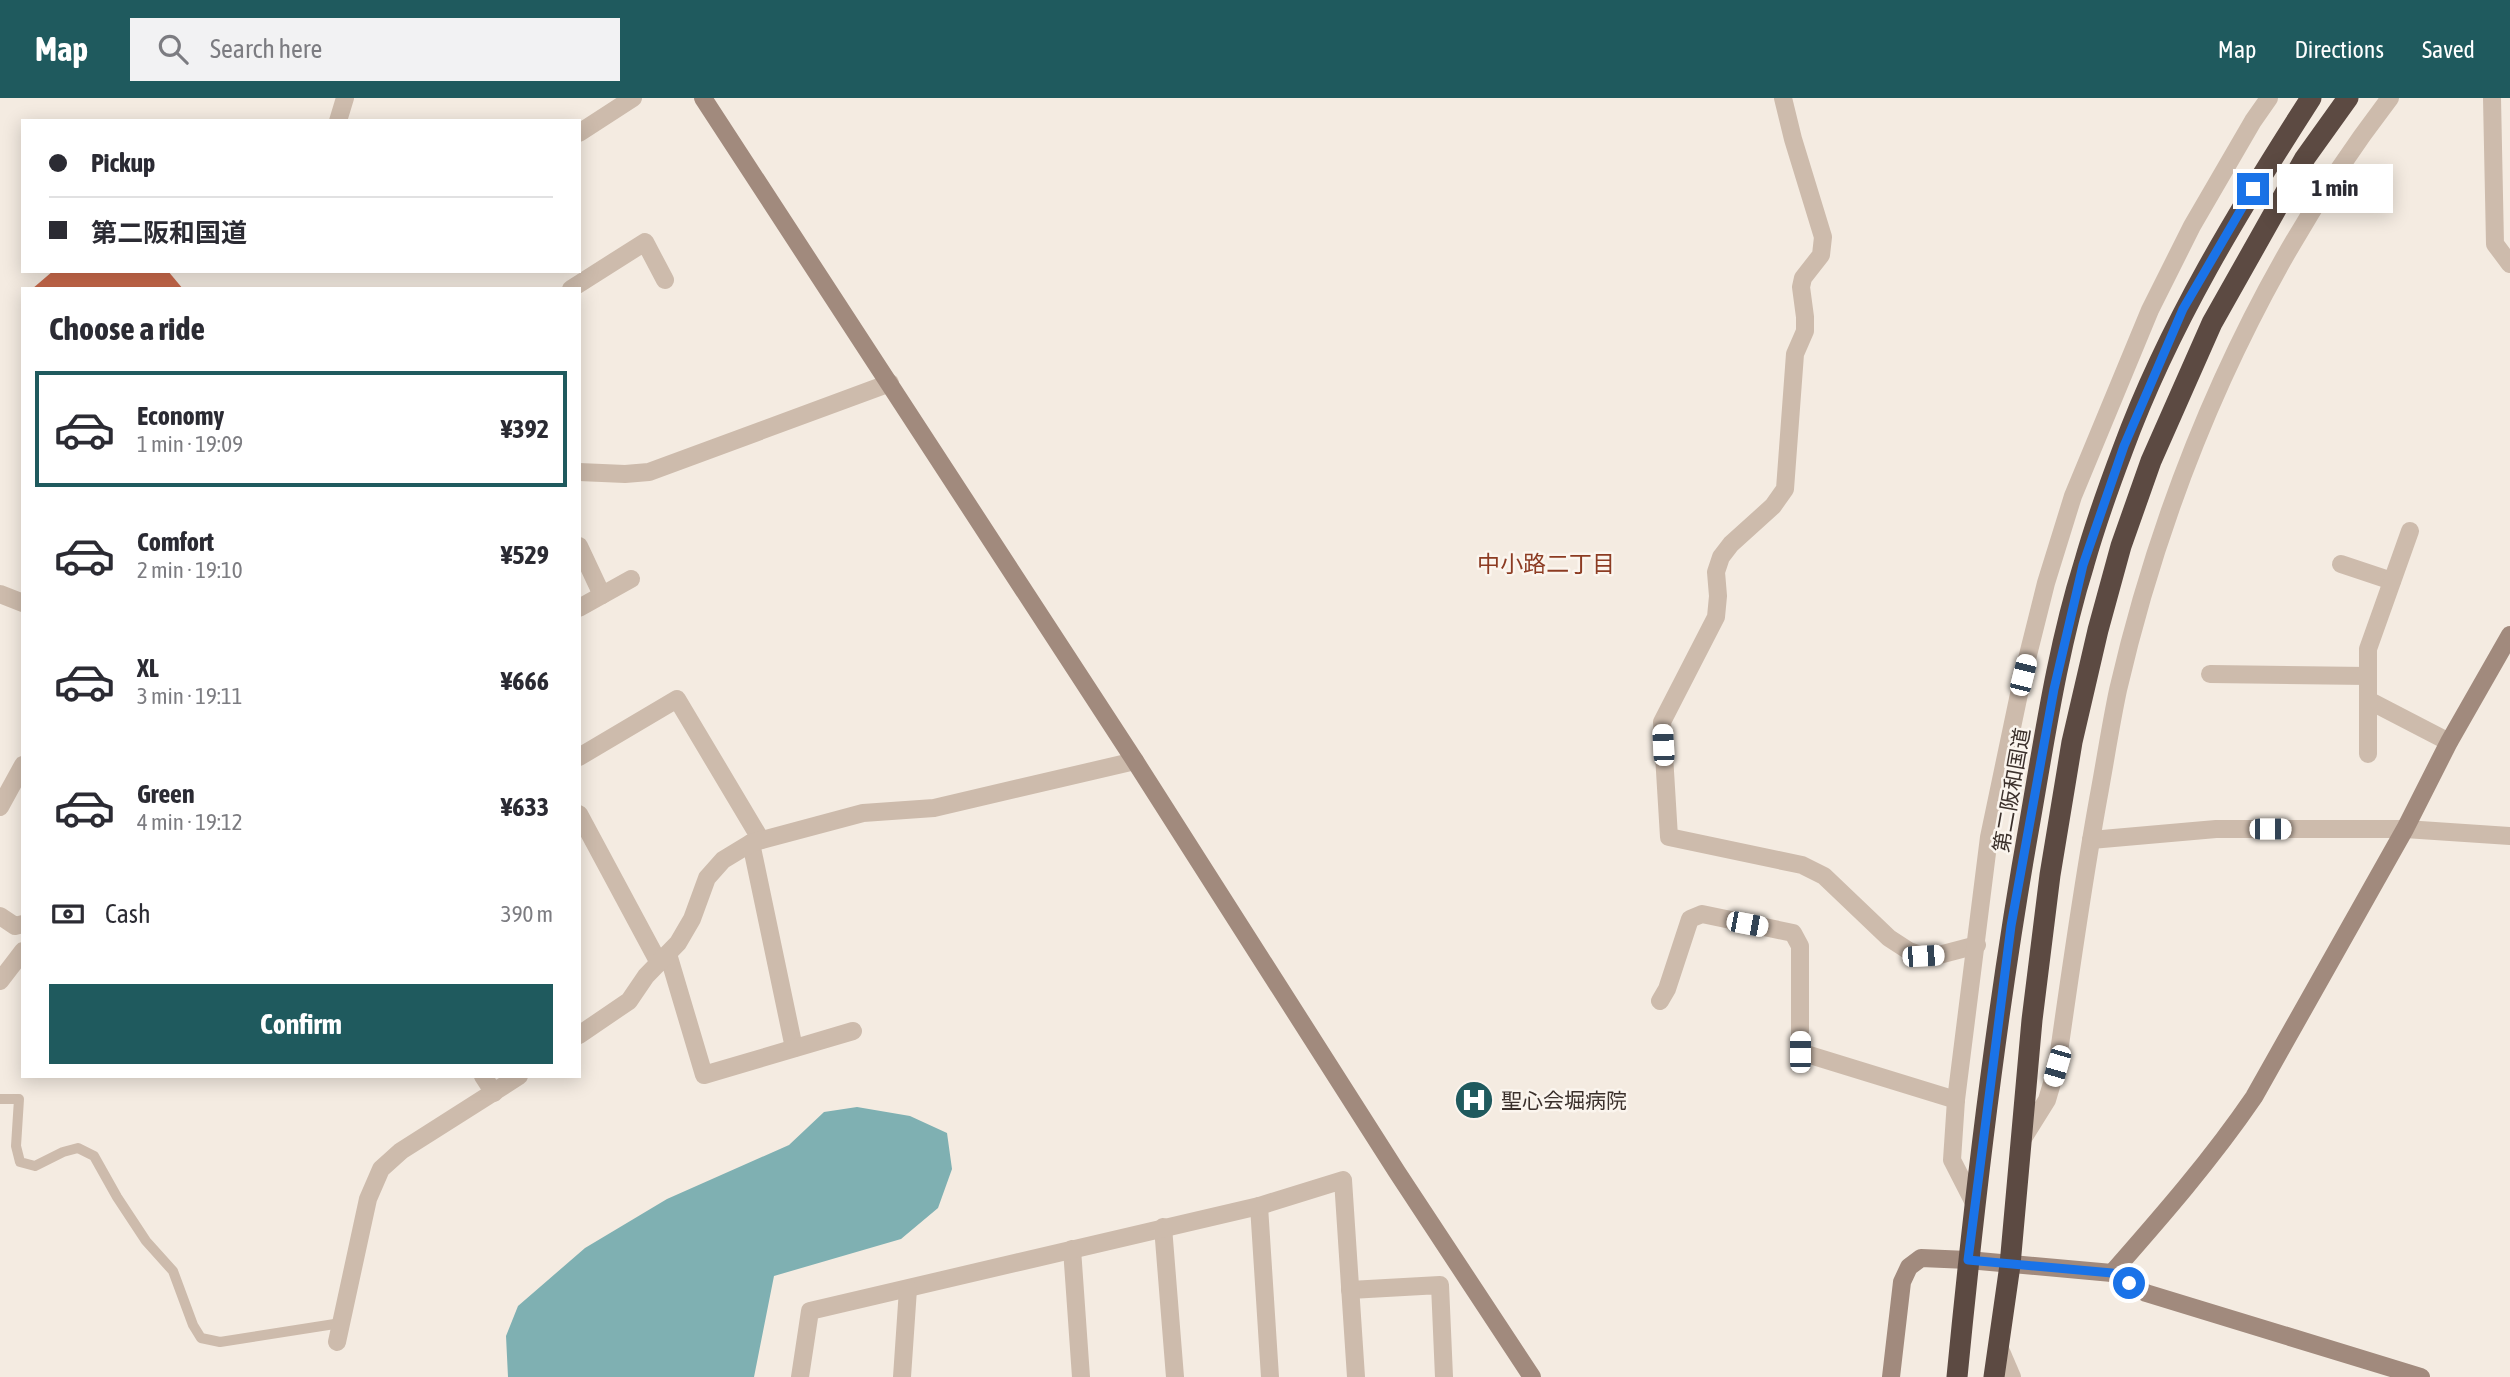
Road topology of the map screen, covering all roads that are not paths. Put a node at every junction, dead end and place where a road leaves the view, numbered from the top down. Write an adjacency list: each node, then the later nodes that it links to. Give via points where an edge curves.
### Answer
1 (345, 98): 10 (street)
2 (633, 98): 11 (street)
3 (703, 98): 15 (street)
4 (1783, 98): 41 (street, via 1823,237 1821,255 1801,287 1805,331 1795,354 1786,489 1721,557 1716,572 1716,617 1662,722 1669,837 1802,864 1824,876 1889,938 1923,956)
5 (2269, 98): 41 (street, via 2192,226 2156,298 2073,495 2023,675 1989,837)
6 (2311, 98): 55 (highway, 第二阪和国道, via 2183,309 2124,446 2083,565 2054,689 2011,926)
7 (2348, 98): 54 (highway, via 2305,158 2212,323 2151,461 2121,546 2072,741 2050,875)
8 (2390, 98): 39 (street, via 2319,199 2274,277 2193,449 2164,524 2121,678)
9 (2493, 98): 12 (street, via 2495,244)
10 (339, 119)
11 (581, 132)
12 (2510, 264)
13 (577, 280): 14 (street, via 645,242)
14 (665, 280)
15 (890, 383): 16 (street, via 649,472); 33 (street)
16 (581, 472)
17 (2410, 531): 21 (street)
18 (581, 550): 23 (street)
19 (2341, 564): 21 (street)
20 (631, 579): 23 (street)
21 (2392, 581): 28 (street, via 2368,649)
22 (0, 594): 24 (street)
23 (602, 595): 25 (street)
24 (21, 602)
25 (581, 607)
26 (2510, 635): 30 (street)
27 (2210, 674): 28 (street)
28 (2368, 676): 29 (street)
29 (2368, 699): 30 (street); 31 (street)
30 (2449, 742): 37 (street)
31 (2368, 754)
32 (581, 756): 40 (street, via 677,699)
33 (1135, 761): 40 (street, via 934,808 863,813); 74 (street)
34 (21, 769): 35 (street)
35 (0, 807)
36 (581, 817): 43 (street)
37 (2405, 830): 38 (street); 39 (street, via 2216,829); 61 (street, via 2254,1097 2188,1187)
38 (2510, 836)
39 (2091, 839): 54 (street, via 2057,1066 2047,1100)
40 (756, 842): 43 (street, via 723,860 707,878 692,919); 48 (street)
41 (1977, 945): 53 (street)
42 (21, 954): 44 (street)
43 (663, 958): 47 (street, via 629,1001); 48 (street, via 704,1075)
44 (0, 981)
45 (1660, 1000): 53 (street, via 1690,919 1702,914 1793,933 1800,946 1800,1052)
46 (853, 1031): 48 (street)
47 (581, 1034)
48 (794, 1048)
49 (484, 1078): 51 (street)
50 (516, 1078): 51 (street)
51 (494, 1093): 64 (street, via 401,1151 381,1170 368,1199)
52 (0, 1099): 64 (lane, via 19,1099 16,1146 20,1162 35,1166 78,1148 94,1156 146,1241 173,1271 201,1338 220,1342)
53 (1956, 1100): 55 (street, via 1952,1160)
54 (2021, 1141): 60 (highway)
55 (1975, 1205): 59 (highway, 第二阪和国道)
56 (1259, 1206): 57 (street); 63 (street, via 1343,1180); 71 (street)
57 (1163, 1227): 58 (street); 70 (street)
58 (1072, 1250): 62 (street); 69 (street)
59 (1968, 1260): 60 (street); 75 (street, via 1921,1258 1909,1267 1902,1282); 76 (highway, 第二阪和国道)
60 (2010, 1265): 61 (street); 66 (highway)
61 (2112, 1273): 79 (street, via 2146,1293)
62 (908, 1289): 67 (street, via 810,1311); 68 (street)
63 (1350, 1290): 72 (street); 73 (street, via 1440,1285)
64 (341, 1323): 65 (street)
65 (337, 1342)
66 (2000, 1349): 77 (highway); 78 (street)
67 (800, 1377)
68 (902, 1377)
69 (1081, 1377)
70 (1175, 1377)
71 (1270, 1377)
72 (1356, 1377)
73 (1444, 1377)
74 (1532, 1377)
75 (1891, 1377)
76 (1957, 1377)
77 (1994, 1377)
78 (2012, 1377)
79 (2421, 1377)

